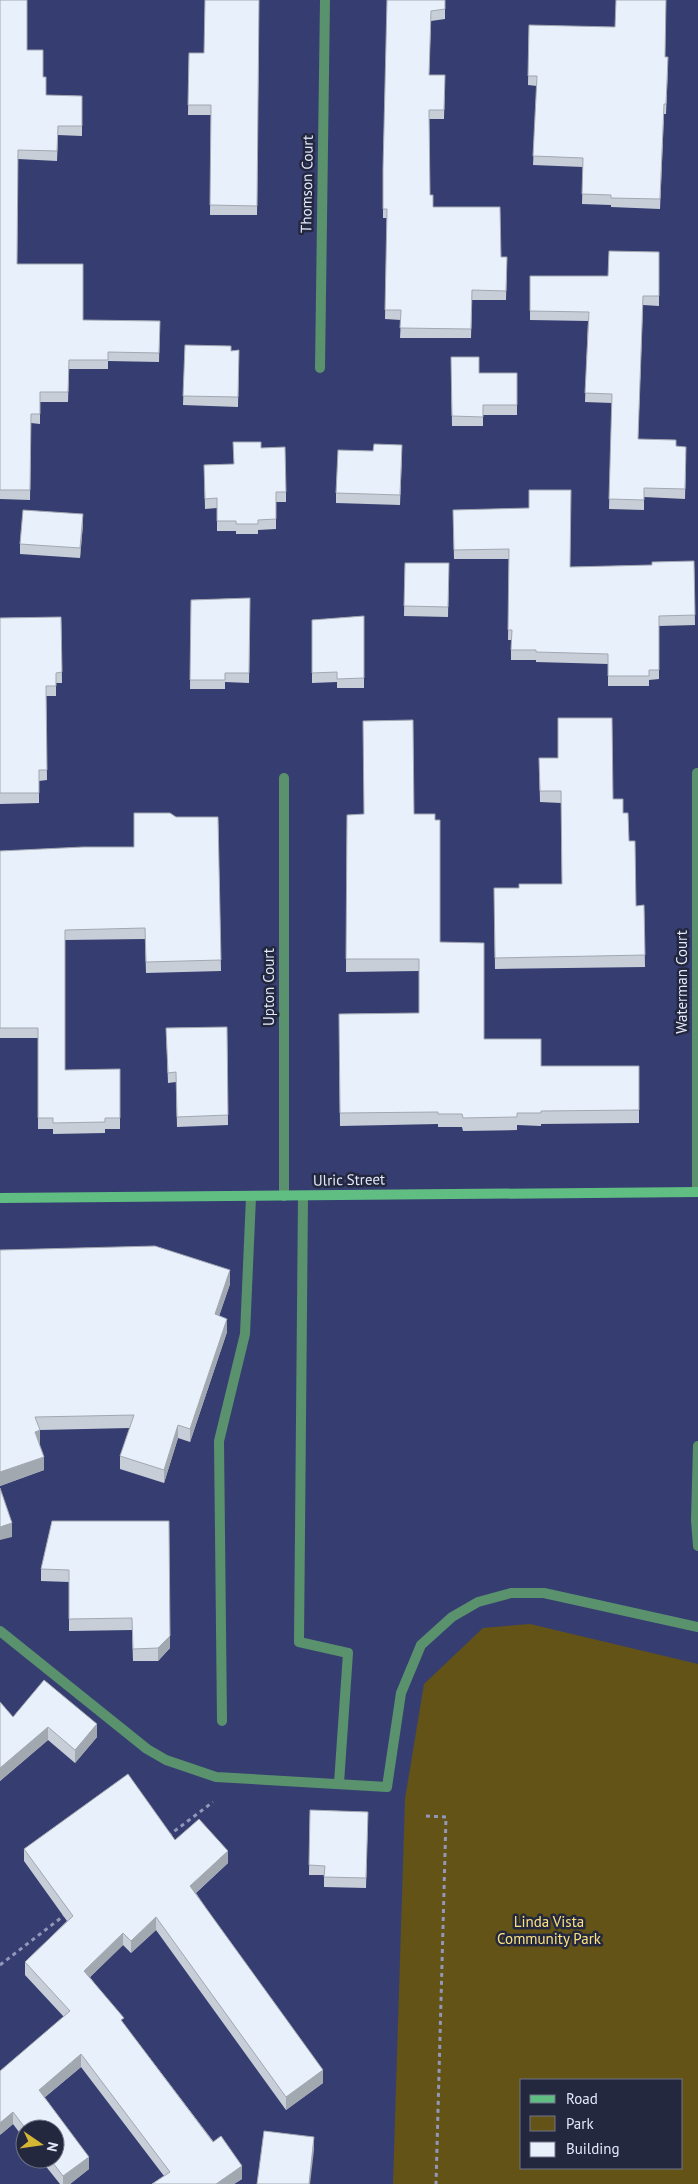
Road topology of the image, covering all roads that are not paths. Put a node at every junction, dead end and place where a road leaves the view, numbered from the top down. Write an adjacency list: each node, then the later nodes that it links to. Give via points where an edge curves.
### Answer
1 (325, 0): 2 (street, Thomson Court)
2 (320, 368)
3 (697, 773): 5 (street, Waterman Court)
4 (284, 778): 6 (street, Upton Court)
5 (698, 1192): 7 (main road, Ulric Street)
6 (284, 1196): 7 (main road, Ulric Street); 8 (main road, Ulric Street)
7 (303, 1196): 15 (street, via 299,1642 348,1653)
8 (251, 1197): 9 (main road, Ulric Street); 14 (street, via 245,1334 219,1441)
9 (0, 1198)
10 (698, 1446): 11 (street)
11 (698, 1546)
12 (698, 1627): 15 (street, via 544,1593 511,1593 478,1602 452,1617 421,1645 401,1693 386,1787)
13 (0, 1632): 15 (street, via 147,1749 166,1760 216,1777)
14 (222, 1721)
15 (338, 1783)

